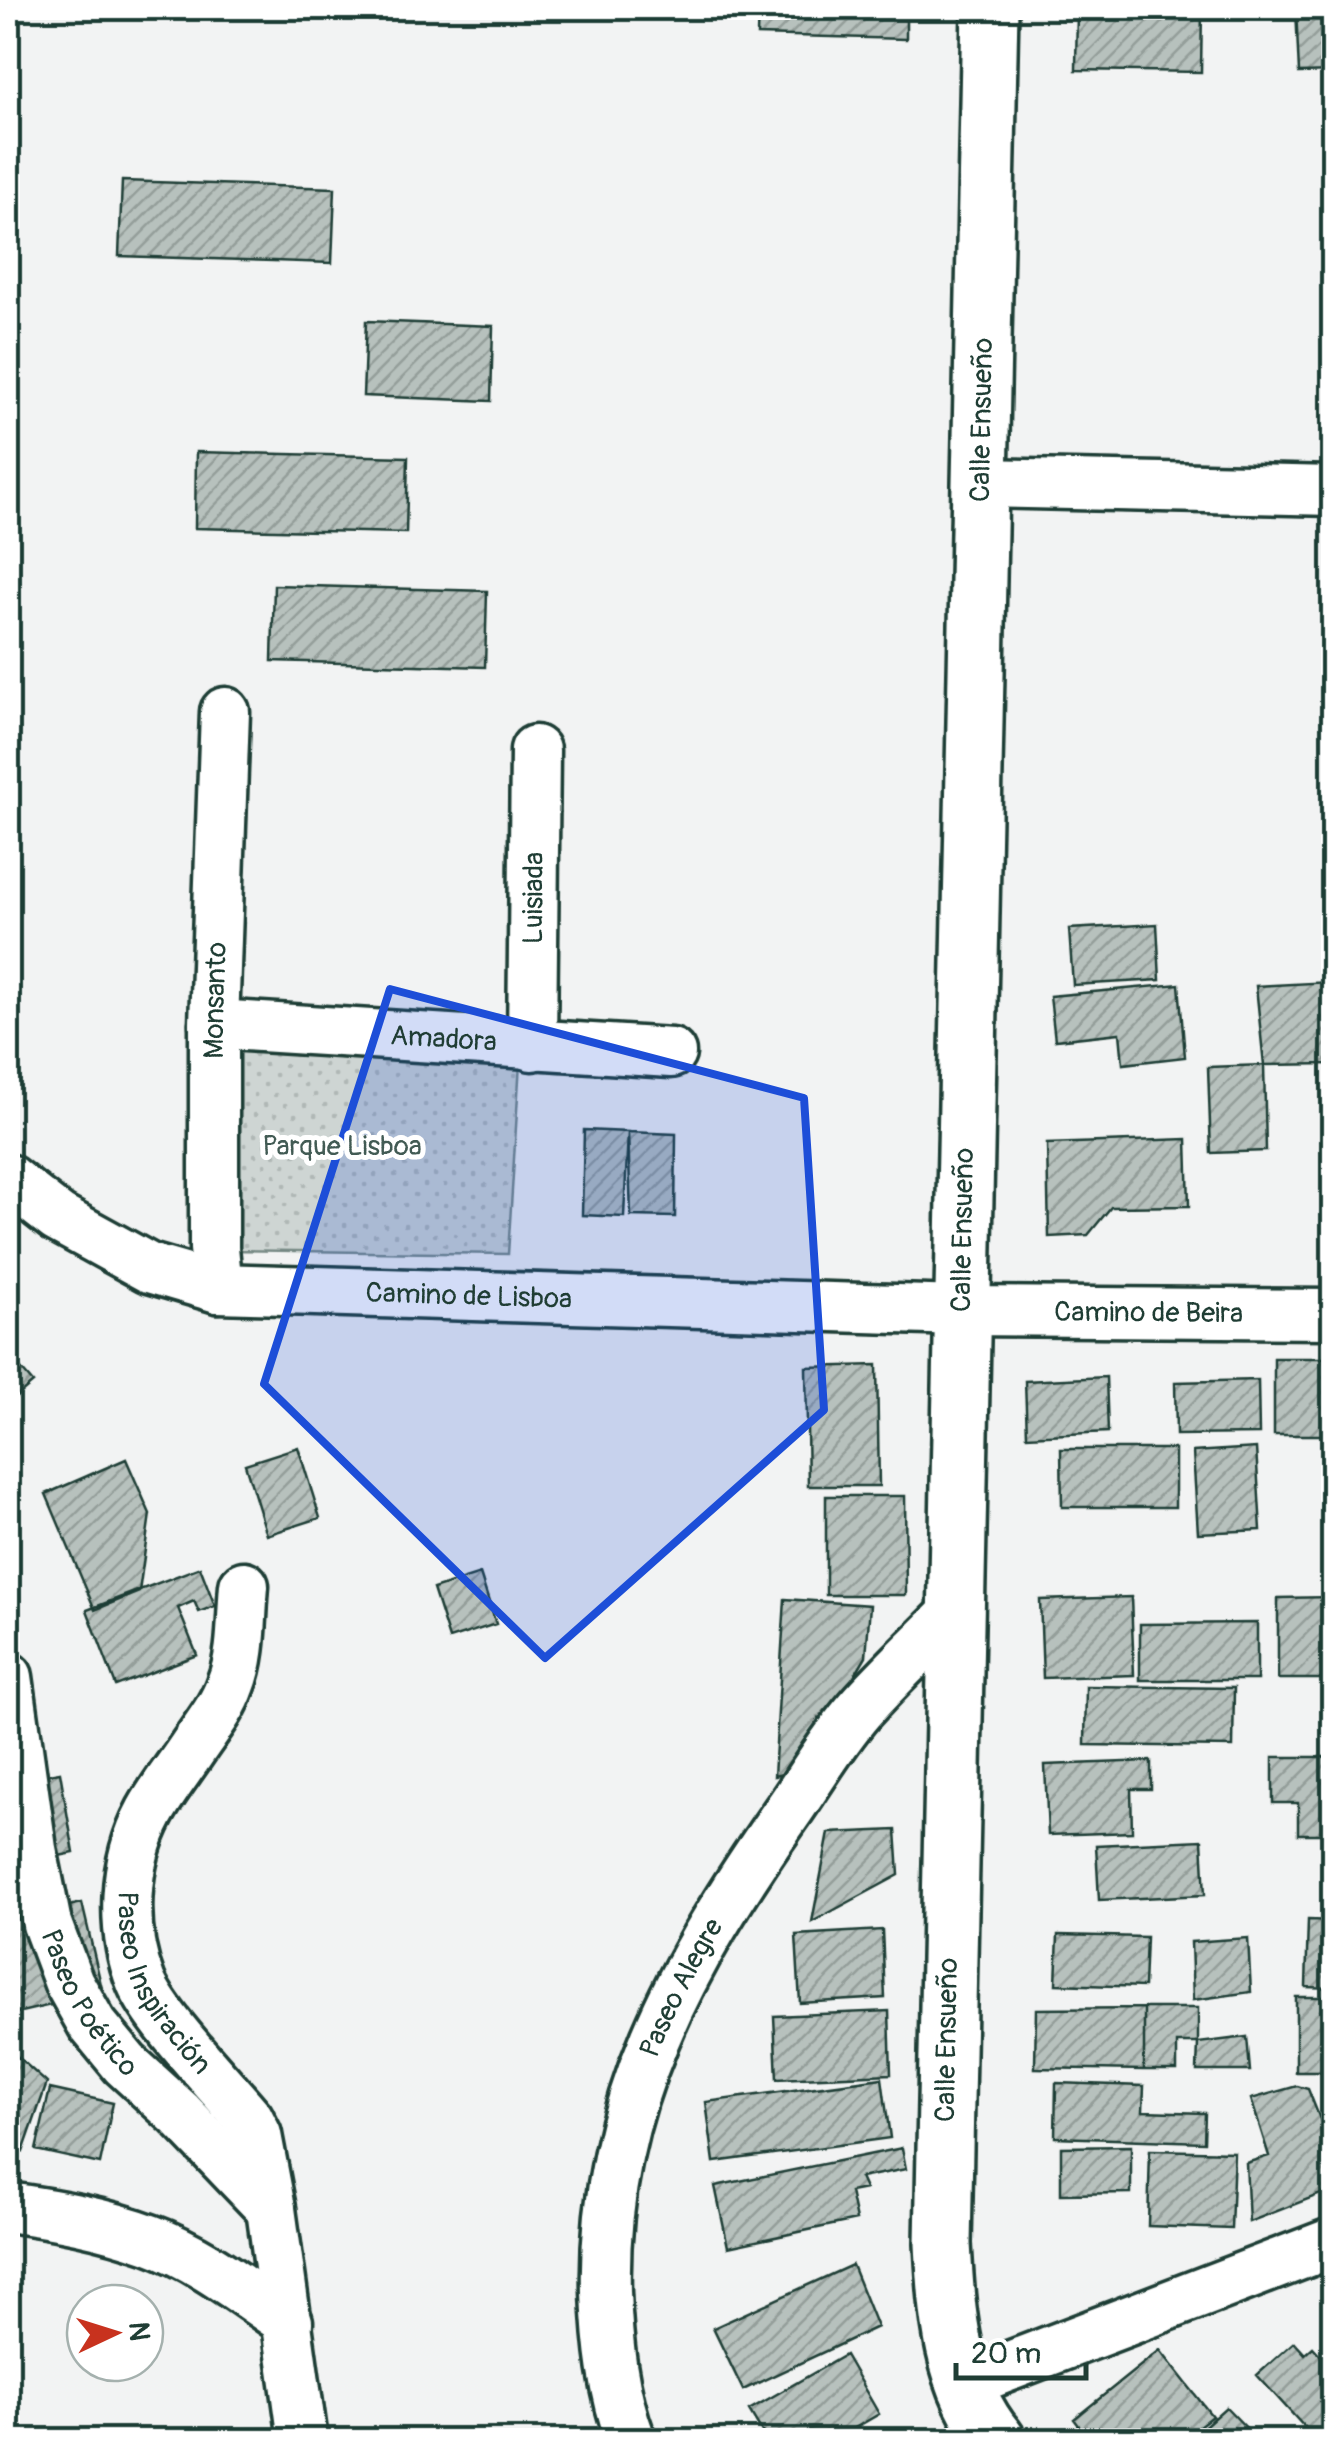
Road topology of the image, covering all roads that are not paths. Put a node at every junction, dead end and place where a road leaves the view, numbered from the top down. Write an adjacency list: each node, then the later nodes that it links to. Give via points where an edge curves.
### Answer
1 (990, 8): 2 (street, Calle Ensueño)
2 (981, 483): 3 (street); 11 (street, Calle Ensueño)
3 (1334, 490)
4 (225, 712): 6 (street, Monsanto)
5 (534, 750): 7 (street, Luisiada)
6 (214, 1024): 7 (street, Amadora); 10 (street, Monsanto)
7 (532, 1046): 8 (street, Amadora)
8 (671, 1053)
9 (8, 1179): 10 (street, Camino de Lisboa, via 58,1218 148,1268)
10 (218, 1288): 11 (street, Camino de Lisboa)
11 (962, 1311): 12 (street, Camino de Beira); 14 (street, Calle Ensueño)
12 (1334, 1314)
13 (244, 1586): 17 (street, Paseo Inspiración, via 232,1684 148,1814 126,1899 142,1984 249,2119)
14 (955, 1612): 20 (street, Calle Ensueño, via 943,2244 948,2317); 22 (street, Paseo Alegre, via 858,1711 735,1887 650,2044 626,2114 605,2248 607,2337)
15 (8, 1677): 17 (street, Paseo Poético, via 32,1849 69,1984 125,2064)
16 (8, 2207): 19 (street, via 75,2217 152,2240 212,2270)
17 (271, 2209): 19 (street, Paseo Inspiración)
18 (1334, 2242): 20 (street)
19 (288, 2322): 21 (street, Paseo Inspiración)
20 (963, 2384): 23 (street, Calle Ensueño)
21 (303, 2440)
22 (631, 2440)
23 (997, 2440)

